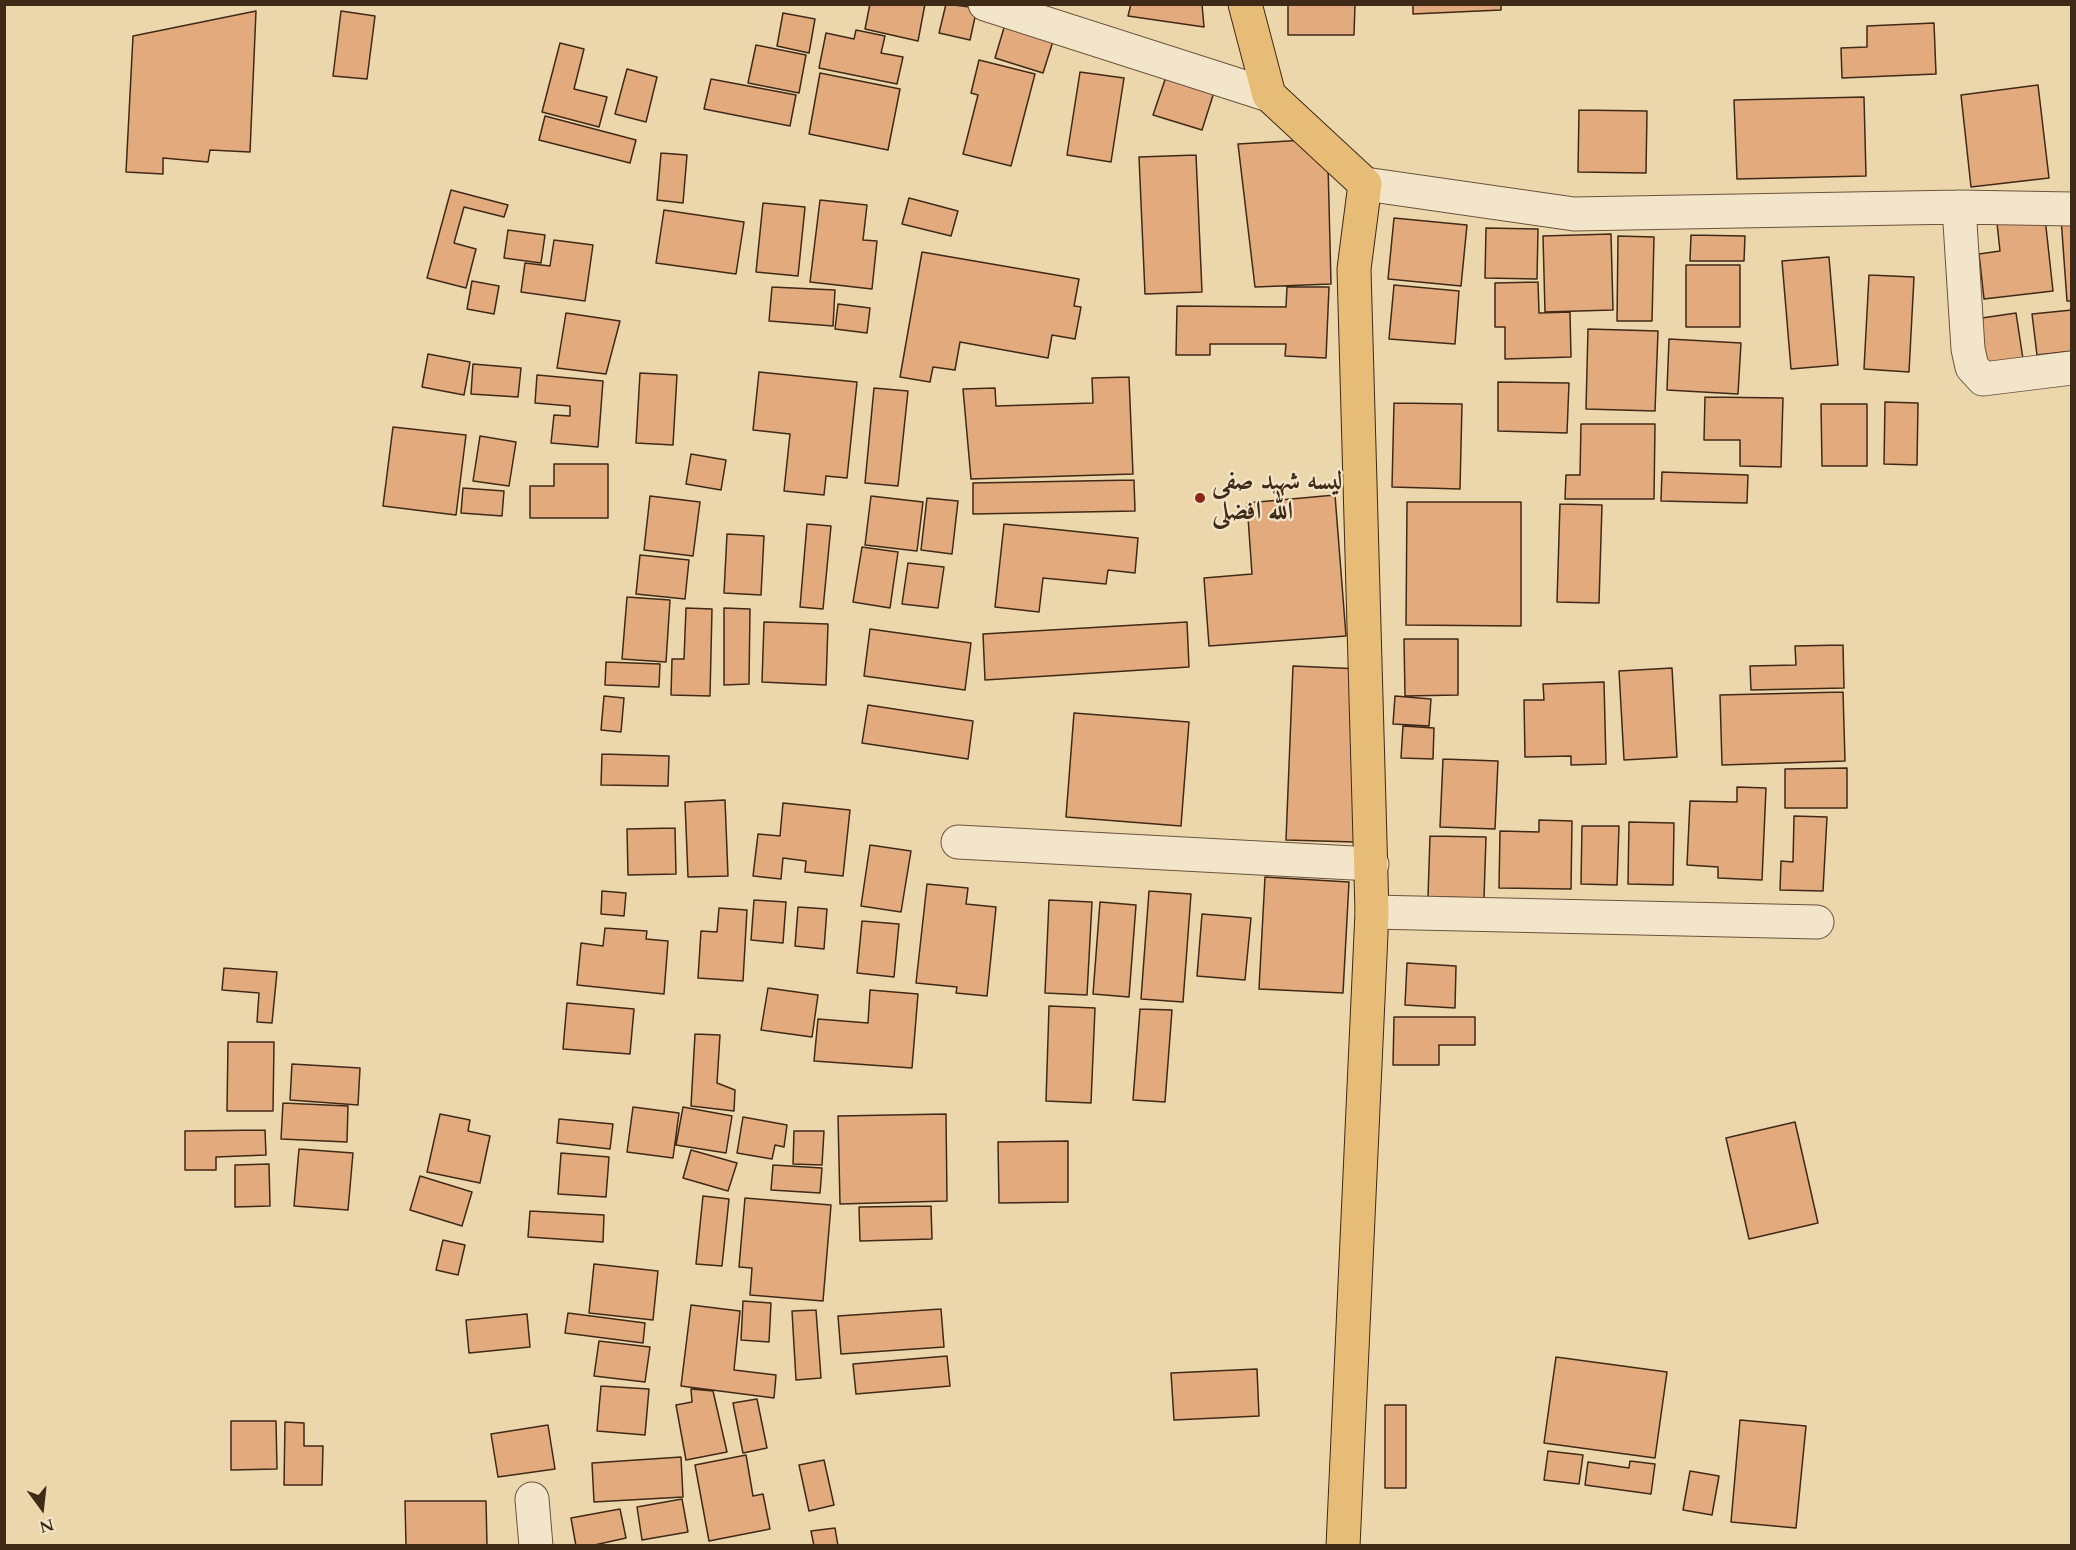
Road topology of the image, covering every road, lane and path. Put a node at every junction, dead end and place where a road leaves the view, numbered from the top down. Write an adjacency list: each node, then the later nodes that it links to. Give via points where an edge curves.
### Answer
1 (985, 4): 3 (street)
2 (1245, 4): 3 (main road)
3 (1269, 95): 4 (main road)
4 (1365, 184): 5 (street, via 1574,213); 9 (main road, via 1354,269)
5 (1959, 207): 6 (street); 7 (street, via 1972,366 1983,379)
6 (2072, 209)
7 (2072, 368)
8 (958, 842): 9 (street)
9 (1372, 864): 10 (main road)
10 (1372, 912): 11 (street); 14 (main road)
11 (1817, 922)
12 (532, 1499): 13 (street)
13 (536, 1545)
14 (1343, 1545)

